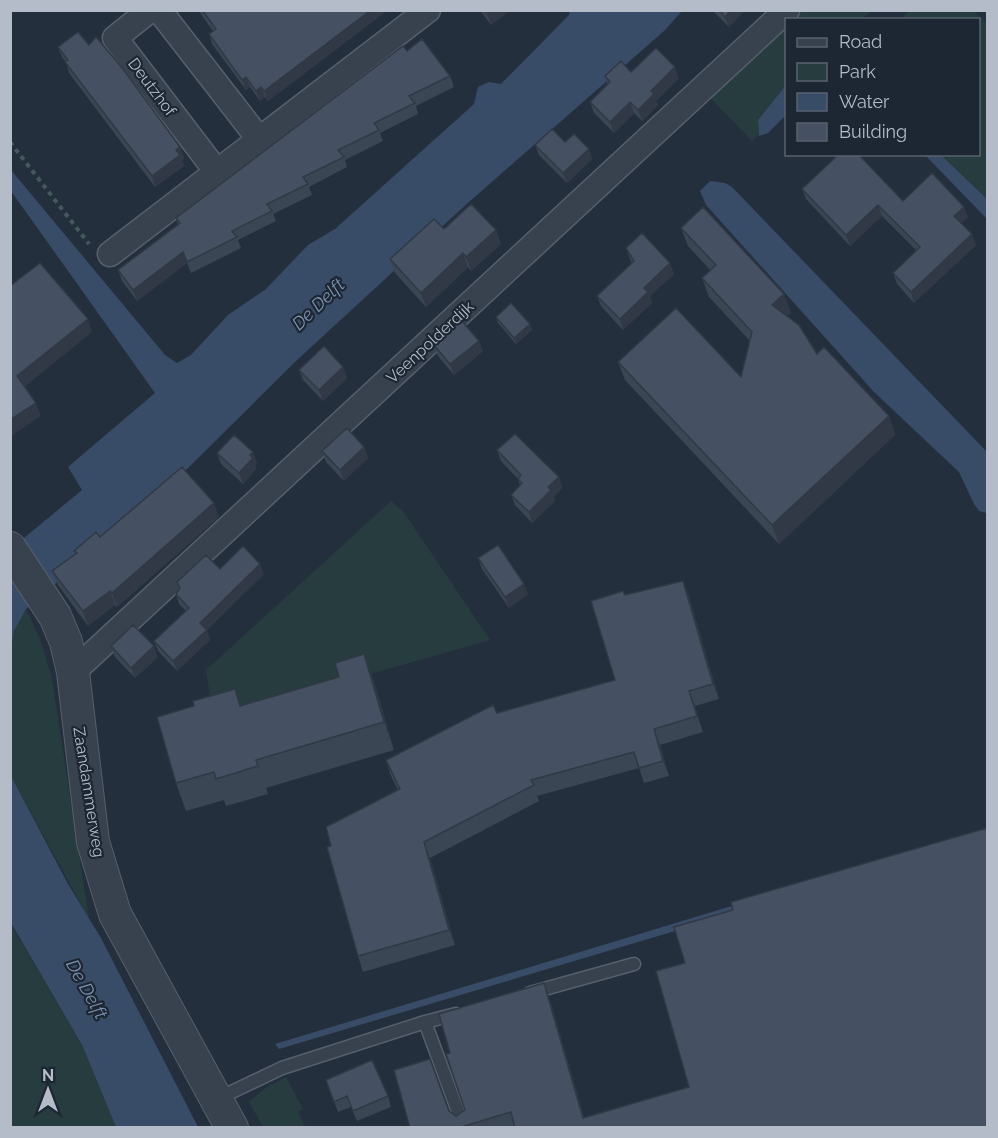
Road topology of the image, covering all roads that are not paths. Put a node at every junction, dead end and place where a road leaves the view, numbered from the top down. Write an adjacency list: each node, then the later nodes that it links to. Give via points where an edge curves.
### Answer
1 (150, 10): 6 (street, Deutzhof, via 115,38)
2 (159, 10): 5 (street)
3 (428, 10): 5 (street)
4 (787, 10): 9 (street, Veenpolderdijk)
5 (259, 139): 6 (street)
6 (217, 172): 7 (street)
7 (110, 254)
8 (10, 548): 9 (street, Zaandammerweg, via 55,616)
9 (73, 672): 14 (street, Zaandammerweg, via 93,842 115,914)
10 (634, 964): 11 (lane)
11 (513, 998)
12 (469, 1010): 13 (lane)
13 (425, 1022): 14 (lane, via 282,1068); 16 (lane)
14 (216, 1099): 15 (street, Zaandammerweg)
15 (232, 1128)
16 (464, 1128)

